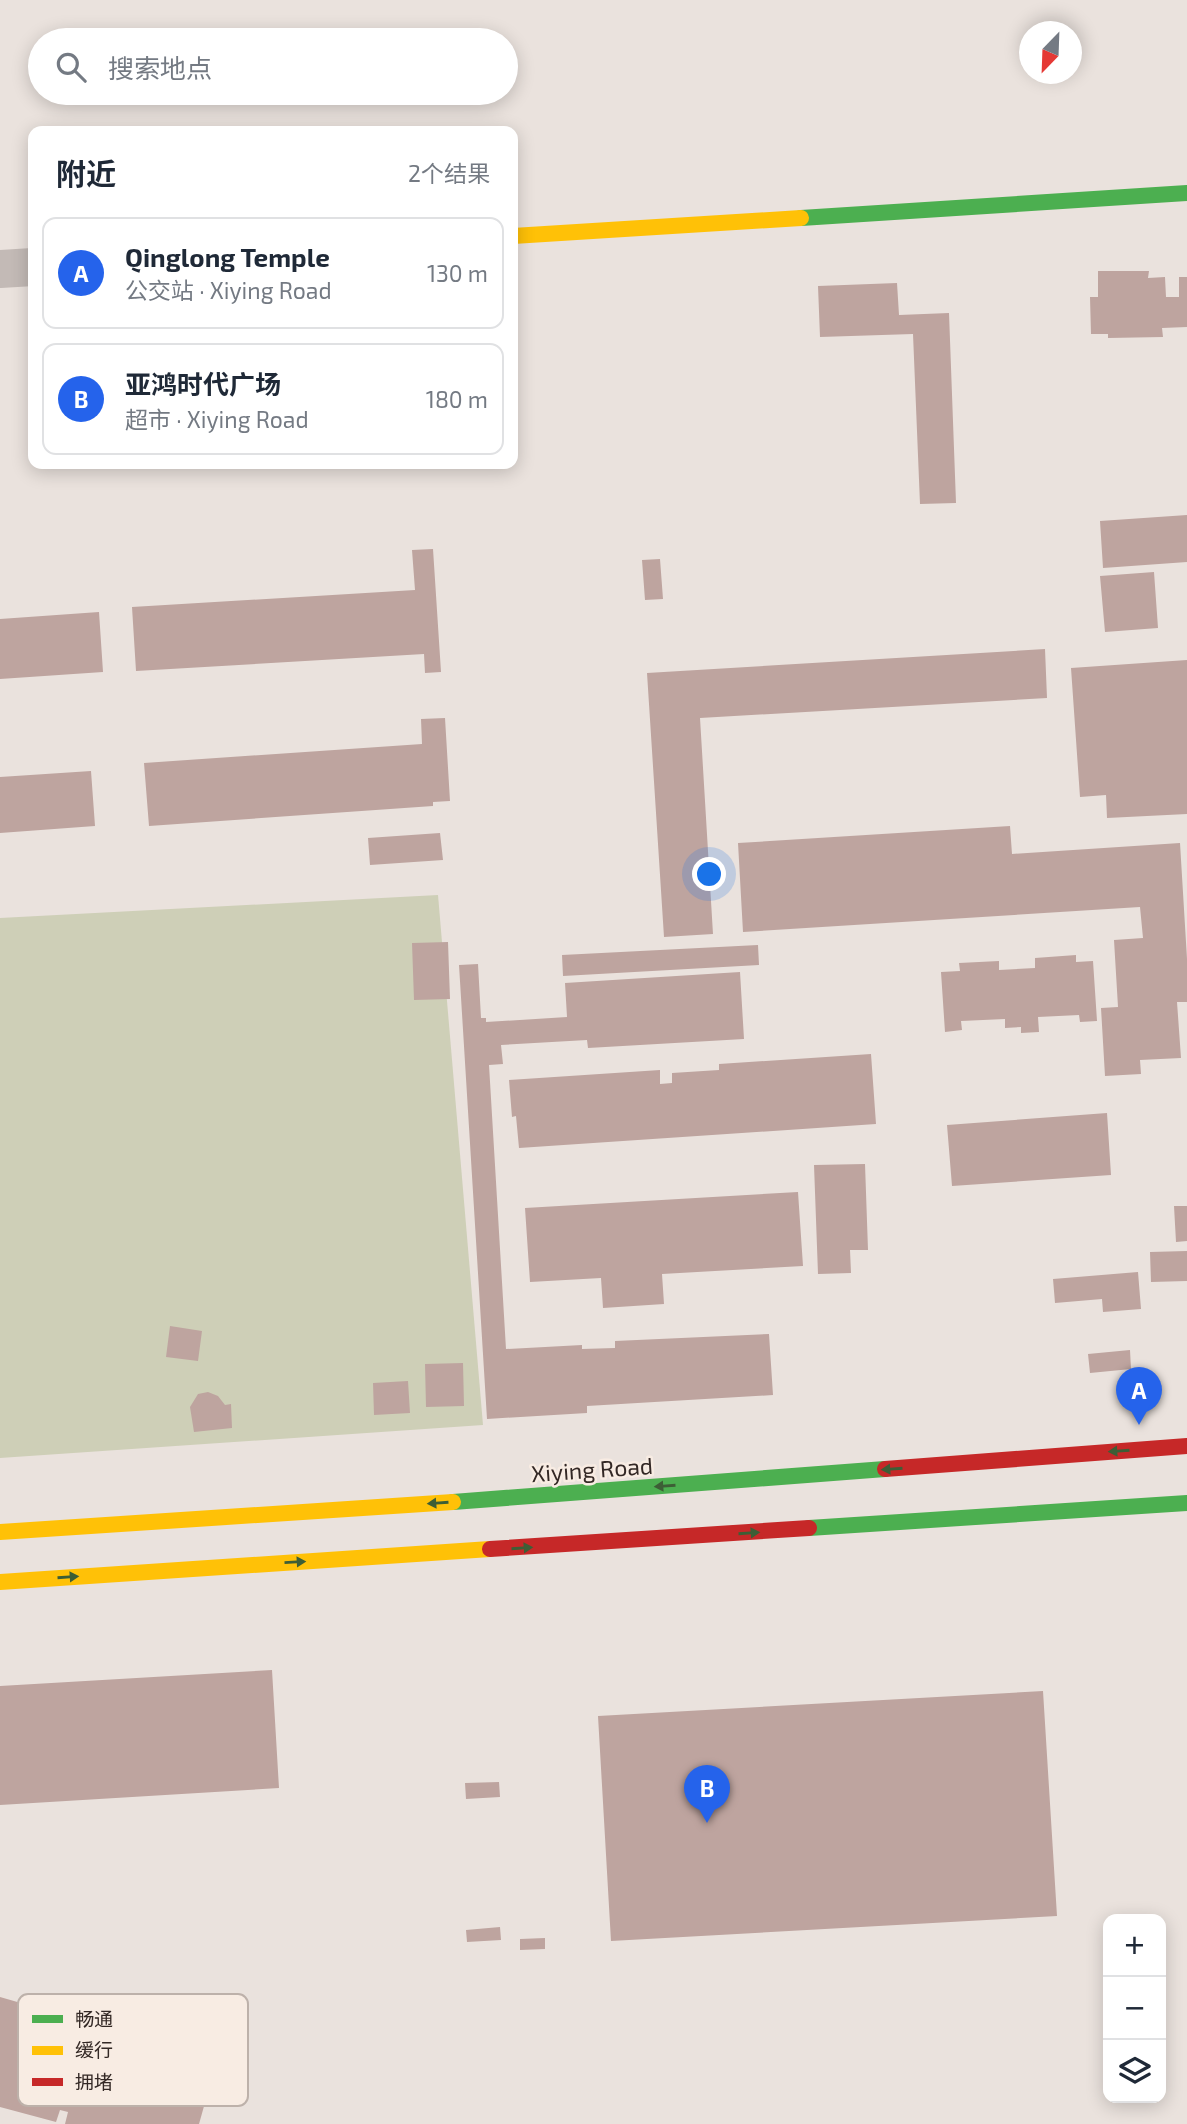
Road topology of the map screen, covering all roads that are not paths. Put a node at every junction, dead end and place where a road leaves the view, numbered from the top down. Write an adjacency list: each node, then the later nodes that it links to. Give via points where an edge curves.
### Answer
1 (1187, 193): 2 (main road)
2 (518, 236)
3 (28, 267): 4 (street)
4 (0, 269)
5 (1187, 1446): 7 (main road, Xiying Road, one-way to 7)
6 (1187, 1503): 8 (main road, one-way to 6)
7 (0, 1532)
8 (0, 1582)

